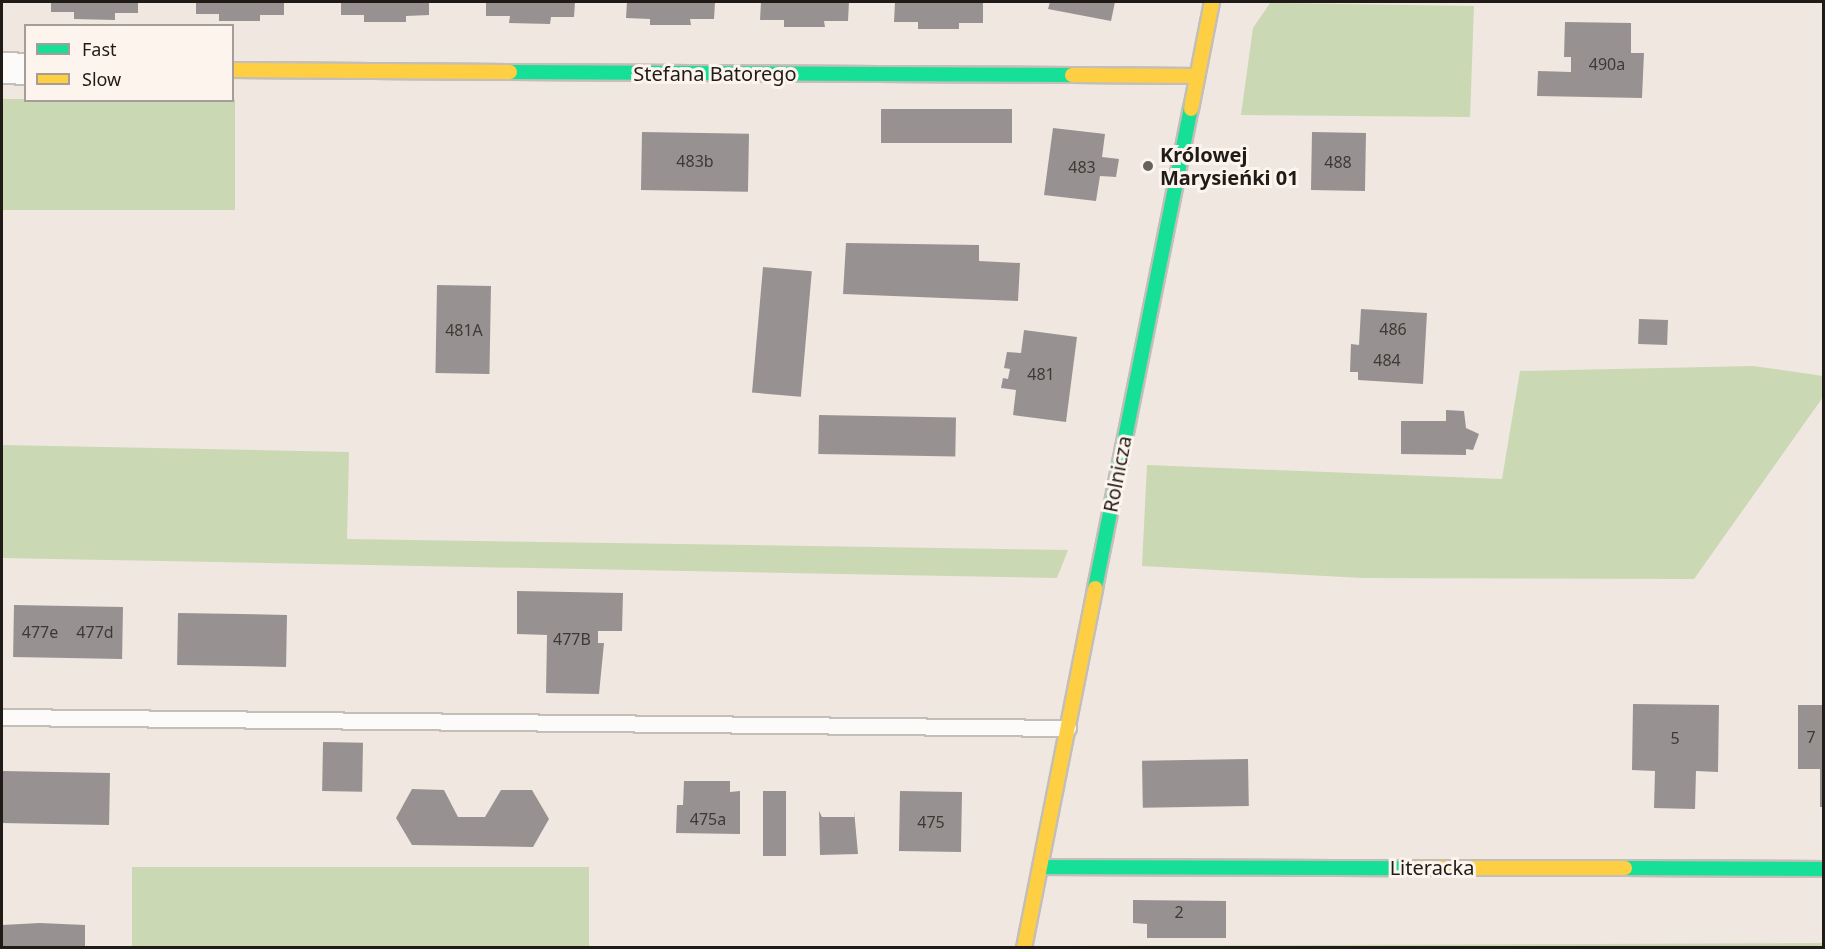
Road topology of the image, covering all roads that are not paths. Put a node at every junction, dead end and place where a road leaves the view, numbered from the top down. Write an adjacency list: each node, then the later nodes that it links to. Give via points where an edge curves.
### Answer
1 (1212, 2): 5 (street, Rolnicza)
2 (2, 68): 3 (street)
3 (24, 69)
4 (234, 70): 5 (street, Stefana Batorego)
5 (1197, 76): 7 (street, Rolnicza)
6 (2, 717): 7 (lane)
7 (1068, 728): 8 (street, Rolnicza)
8 (1040, 867): 9 (street, Literacka); 10 (street, Rolnicza)
9 (1824, 869)
10 (1024, 948)

